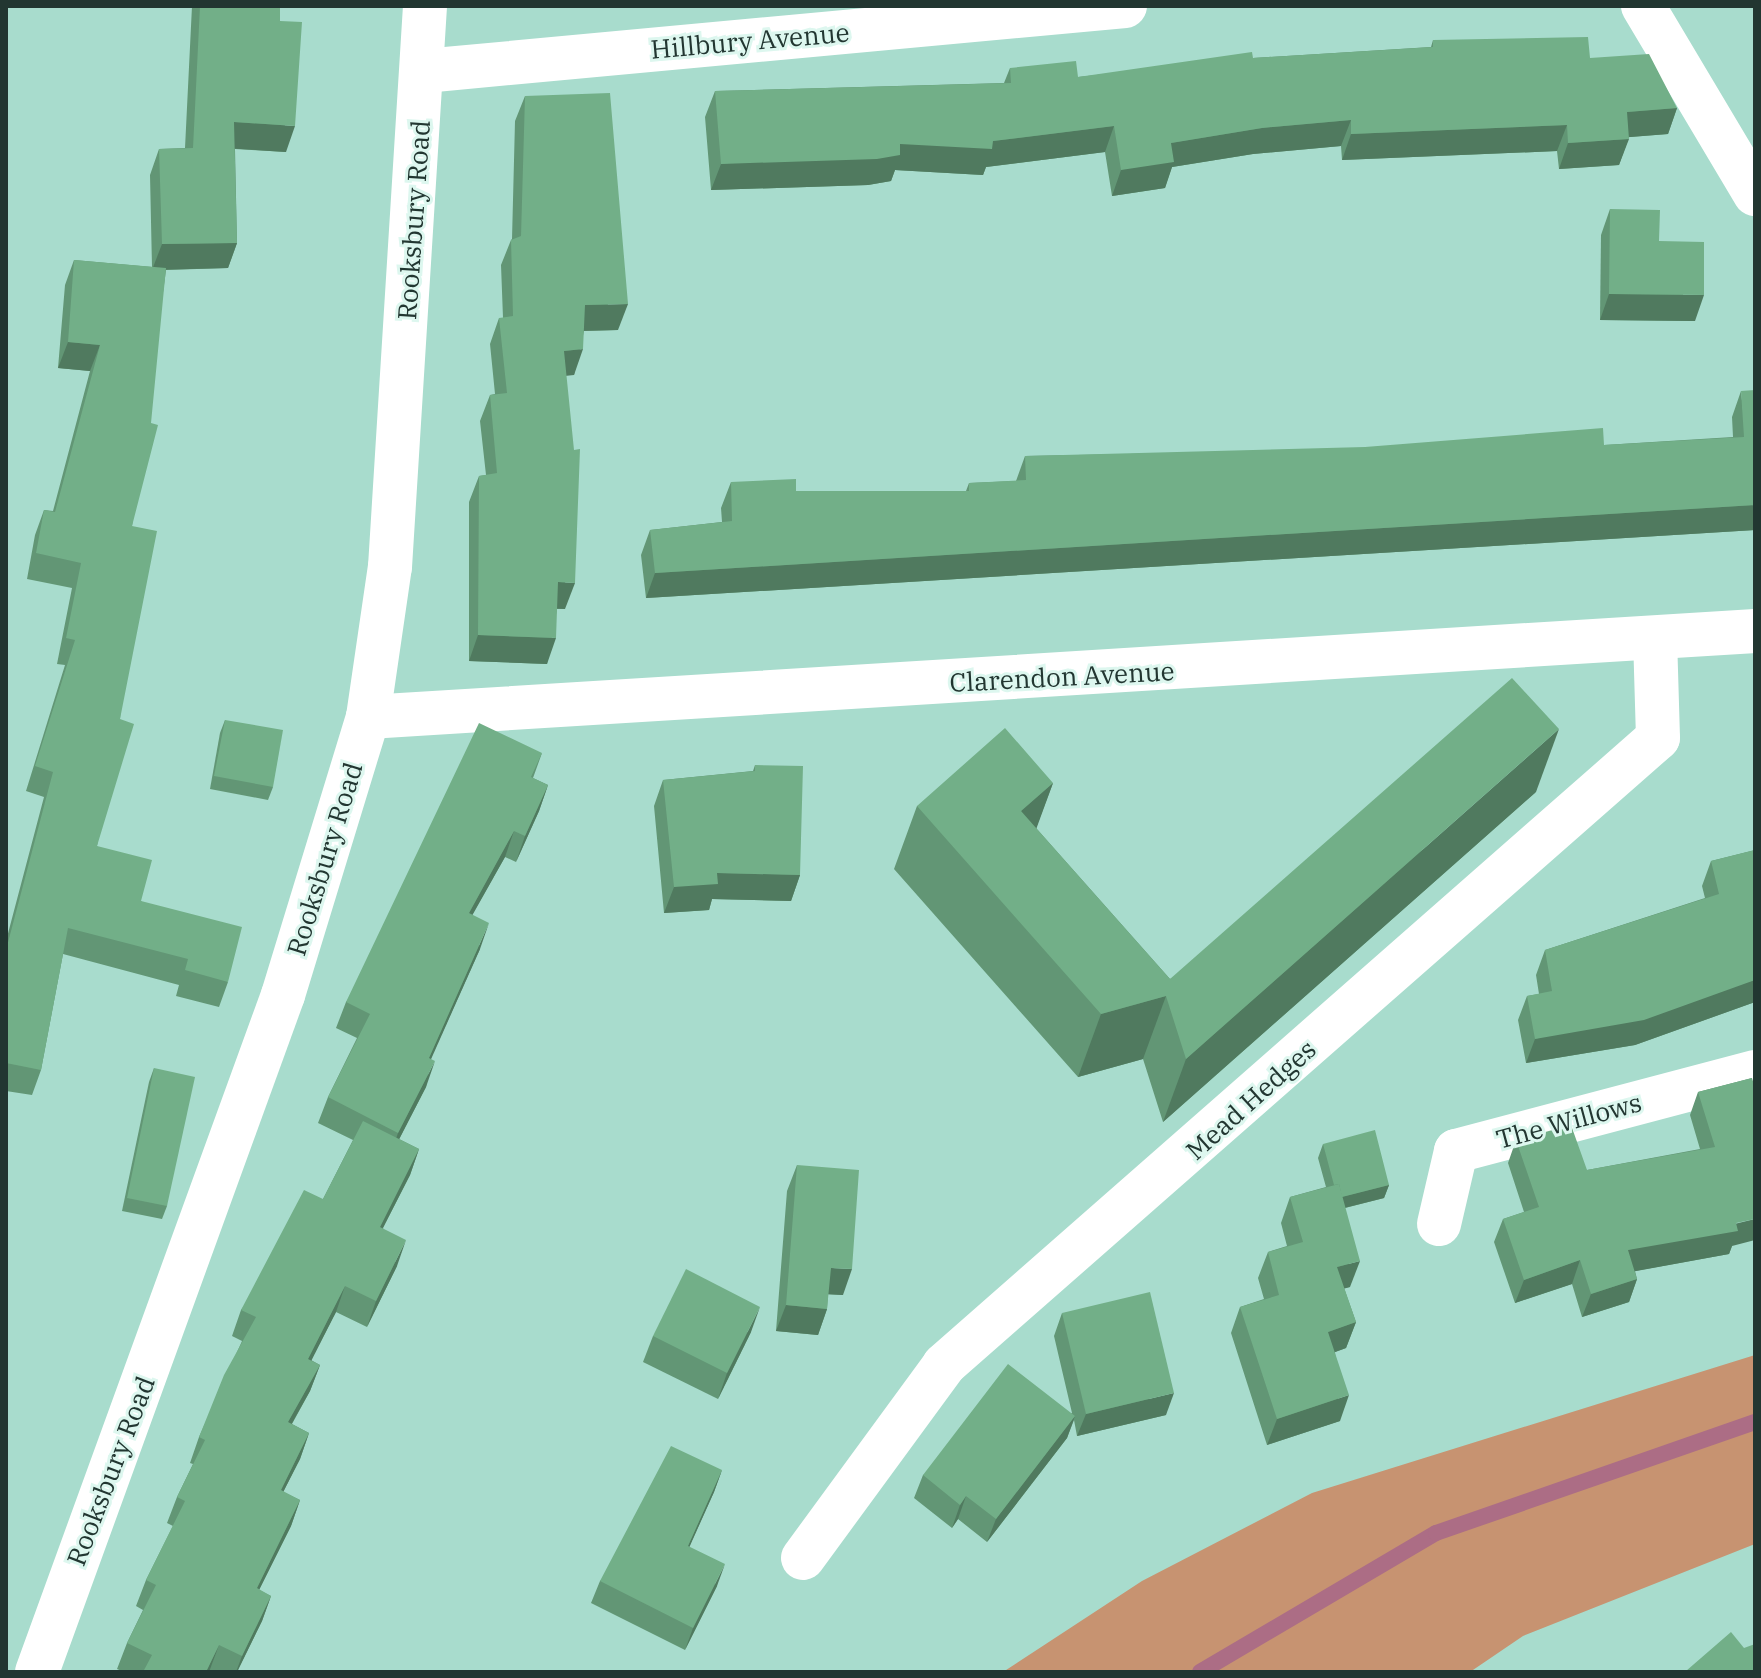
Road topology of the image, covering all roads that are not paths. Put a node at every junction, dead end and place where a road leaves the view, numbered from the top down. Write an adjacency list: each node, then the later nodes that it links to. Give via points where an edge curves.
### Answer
1 (425, 6): 4 (street, Rooksbury Road)
2 (1125, 6): 4 (street, Hillbury Avenue)
3 (1643, 6): 5 (street)
4 (424, 71): 8 (street, Rooksbury Road, via 390,567)
5 (1755, 194)
6 (1755, 631): 7 (street, Clarendon Avenue)
7 (1655, 639): 8 (street, Clarendon Avenue); 11 (street, Mead Hedges, via 1658,738 944,1365)
8 (368, 717): 12 (street, Rooksbury Road, via 283,995)
9 (1755, 1072): 10 (street, The Willows, via 1456,1151)
10 (1439, 1224)
11 (803, 1558)
12 (37, 1672)

